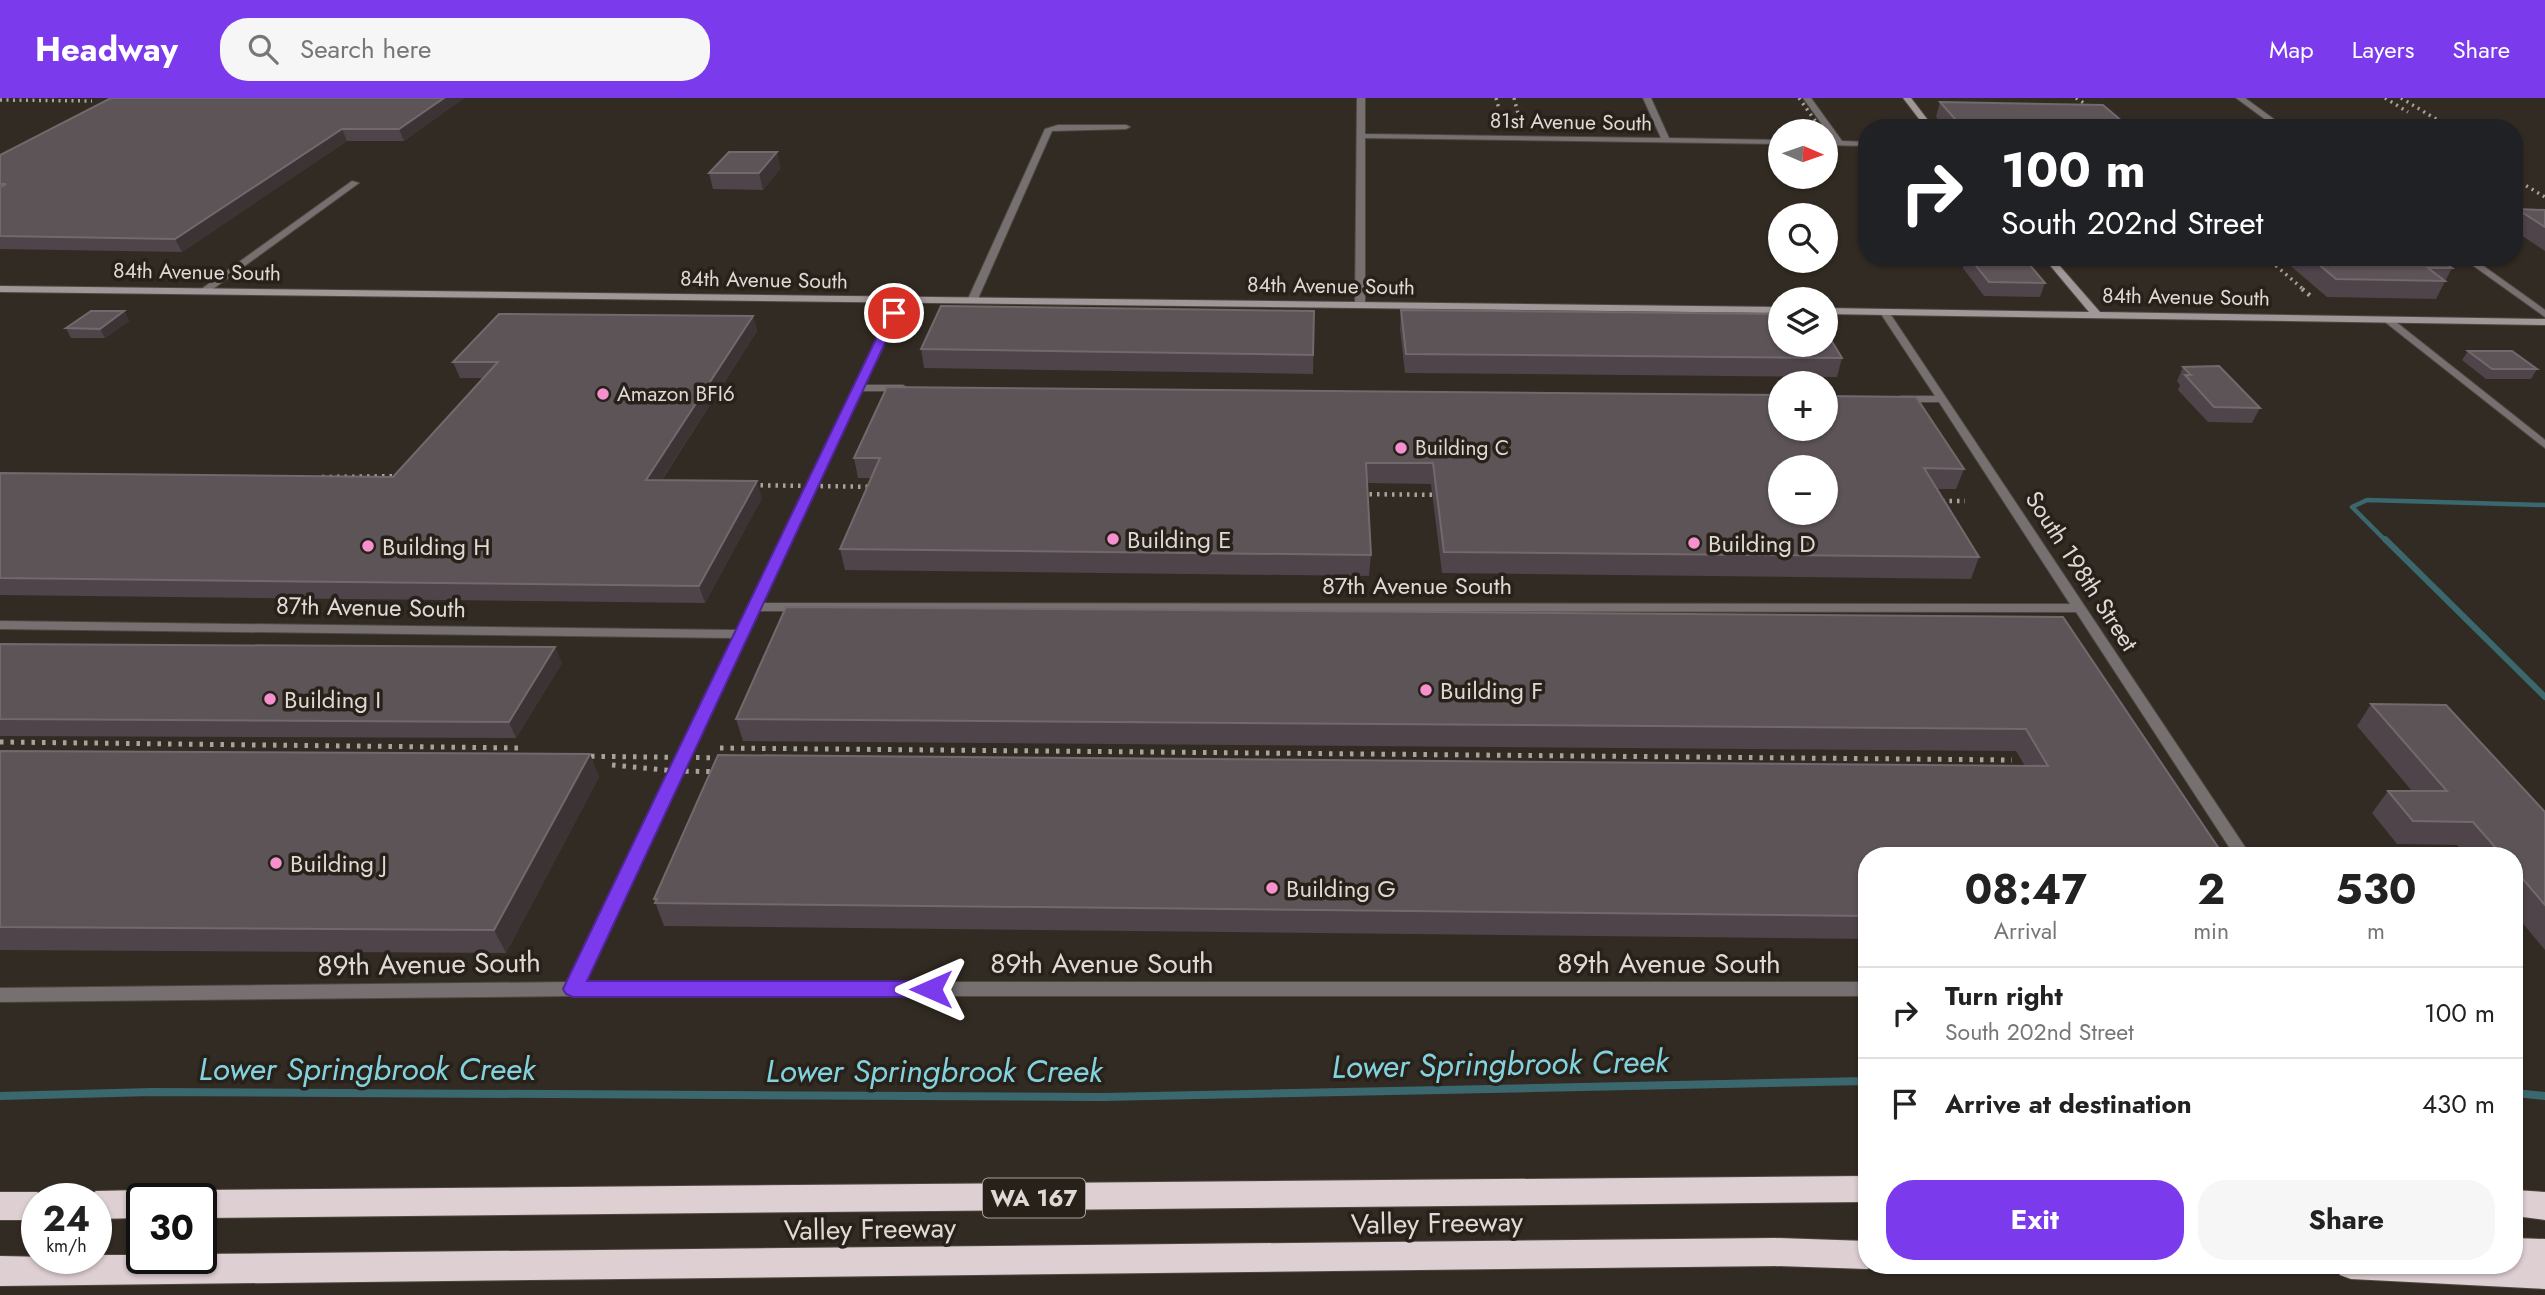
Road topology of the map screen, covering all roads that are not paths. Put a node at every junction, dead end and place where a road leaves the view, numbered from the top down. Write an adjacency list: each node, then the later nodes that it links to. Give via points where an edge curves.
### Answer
1 (1362, 98): 9 (street)
2 (1647, 98): 10 (street)
3 (1807, 98): 12 (street)
4 (1907, 98): 6 (main road)
5 (2240, 98): 7 (street)
6 (1923, 119)
7 (2269, 119)
8 (1126, 127): 20 (street, via 1049,129)
9 (1361, 136): 10 (street, 81st Avenue South); 21 (street)
10 (1666, 141): 11 (street, 81st Avenue South)
11 (1768, 142)
12 (1839, 143): 13 (street)
13 (1858, 144)
14 (355, 183): 18 (street)
15 (2055, 266): 25 (main road)
16 (2478, 266): 26 (street)
17 (0, 289): 18 (main road, 84th Avenue South)
18 (203, 292): 19 (main road, 84th Avenue South)
19 (900, 300): 20 (main road, 84th Avenue South); 29 (street)
20 (972, 301): 21 (main road, 84th Avenue South)
21 (1360, 305): 22 (main road, 84th Avenue South)
22 (1768, 310)
23 (1838, 311): 24 (main road, 84th Avenue South)
24 (1884, 312): 25 (main road, 84th Avenue South); 32 (street, South 198th Street)
25 (2096, 314): 27 (main road, 84th Avenue South)
26 (2545, 314)
27 (2388, 320): 28 (main road, 84th Avenue South); 33 (street)
28 (2545, 322)
29 (858, 388): 30 (street); 34 (street)
30 (914, 388)
31 (1890, 399): 32 (street)
32 (1942, 399): 35 (street, South 198th Street)
33 (2545, 445)
34 (755, 607): 35 (street, 87th Avenue South); 37 (street)
35 (2080, 608): 38 (street, South 198th Street)
36 (0, 625): 37 (street, 87th Avenue South)
37 (742, 634): 39 (street)
38 (2237, 847)
39 (573, 989): 40 (street, 89th Avenue South); 41 (street, 89th Avenue South)
40 (1858, 989)
41 (0, 995)
42 (1858, 1189): 43 (highway, Valley Freeway / WA 167)
43 (217, 1204)
44 (2523, 1204): 47 (highway)
45 (0, 1206): 46 (highway)
46 (21, 1206)
47 (2545, 1206)
48 (1858, 1246): 49 (highway)
49 (1775, 1252): 52 (highway, Valley Freeway); 53 (highway, Valley Freeway)
50 (2523, 1253): 51 (highway)
51 (2545, 1254)
52 (1858, 1255)
53 (0, 1271)
54 (2523, 1273): 55 (highway)
55 (2545, 1274)

